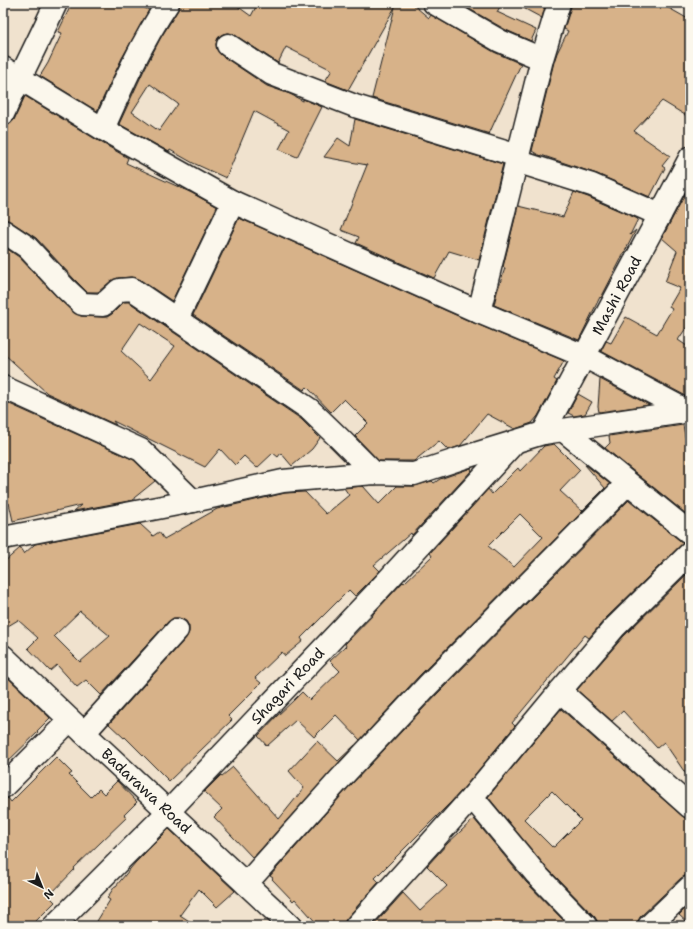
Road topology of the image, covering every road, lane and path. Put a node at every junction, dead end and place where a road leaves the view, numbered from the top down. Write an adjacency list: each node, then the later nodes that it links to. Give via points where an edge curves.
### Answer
1 (56, 3): 7 (street, via 42,34)
2 (168, 3): 9 (street, via 128,73)
3 (434, 3): 6 (street, via 500,41)
4 (560, 3): 6 (street)
5 (228, 45): 11 (street, via 272,74 355,106)
6 (542, 59): 11 (street)
7 (11, 73): 8 (street); 9 (street)
8 (3, 114)
9 (103, 128): 12 (street)
10 (690, 158): 13 (street, Mashi Road)
11 (517, 159): 13 (street, via 592,185); 15 (street)
12 (234, 202): 15 (street); 16 (street)
13 (660, 215): 17 (street, Mashi Road)
14 (3, 231): 16 (street, via 27,246 82,304 103,305 119,290 132,289)
15 (479, 312): 17 (street)
16 (177, 319): 22 (street, via 309,410)
17 (584, 356): 19 (street); 20 (street, Mashi Road)
18 (3, 387): 24 (street, via 141,450)
19 (689, 411): 20 (street)
20 (553, 432): 21 (street); 23 (street)
21 (516, 441): 22 (street, via 414,474); 35 (street, Shagari Road)
22 (374, 473): 24 (street, via 283,481)
23 (628, 483): 25 (street); 36 (street, via 423,690)
24 (193, 501): 26 (street)
25 (690, 533)
26 (3, 538)
27 (690, 553): 30 (street, via 614,628)
28 (177, 630): 31 (street)
29 (3, 656): 31 (street, Badarawa Road)
30 (560, 691): 33 (street); 34 (street)
31 (77, 726): 32 (street); 35 (street, Badarawa Road)
32 (5, 782)
33 (472, 797): 40 (street); 41 (street, via 536,874)
34 (690, 807)
35 (168, 812): 36 (street, Badarawa Road); 38 (street, Shagari Road)
36 (246, 884): 39 (street, Badarawa Road)
37 (690, 888): 42 (street)
38 (54, 926)
39 (291, 926)
40 (356, 926)
41 (586, 926)
42 (649, 926)

